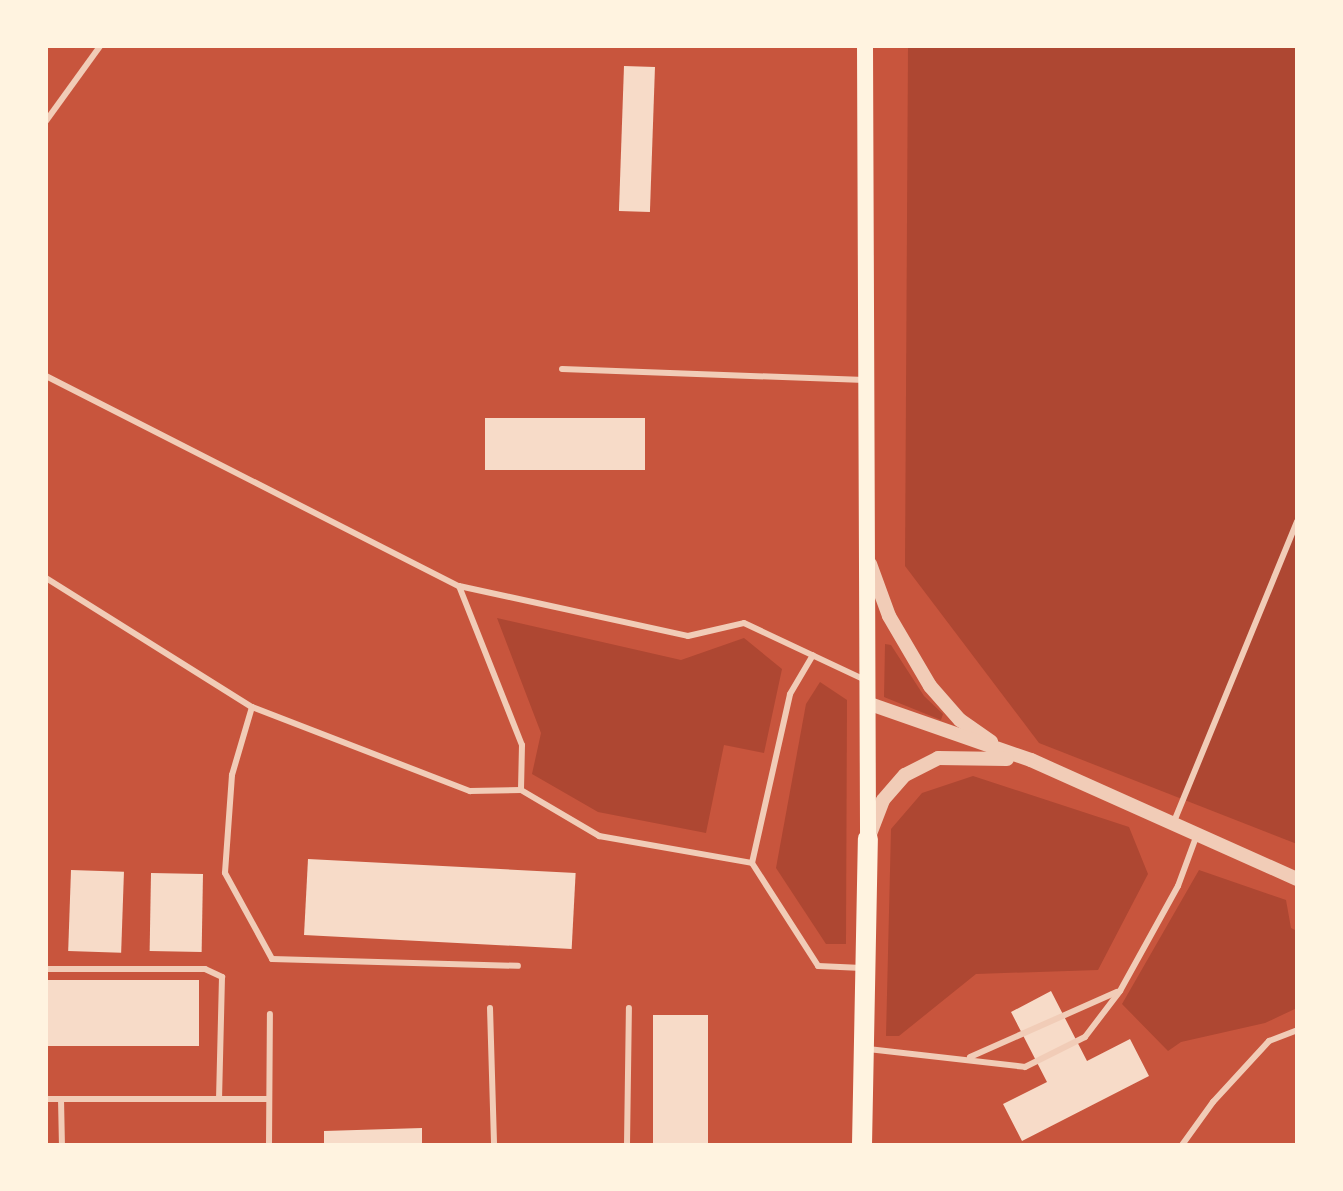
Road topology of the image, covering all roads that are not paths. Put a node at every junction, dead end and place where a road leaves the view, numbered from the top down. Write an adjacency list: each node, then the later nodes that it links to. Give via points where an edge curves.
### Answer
1 (100, 46): 3 (lane)
2 (865, 46): 6 (main road)
3 (46, 121)
4 (562, 369): 6 (lane)
5 (46, 376): 10 (lane)
6 (868, 380): 8 (main road)
7 (1297, 521): 17 (lane)
8 (870, 564): 12 (main road); 15 (street, via 889,616 930,686 960,720 994,744)
9 (46, 578): 14 (lane)
10 (459, 586): 11 (lane, via 688,636 744,623); 16 (lane, via 522,745)
11 (813, 655): 12 (lane); 20 (lane, via 790,694)
12 (870, 683): 13 (main road)
13 (870, 704): 15 (street); 19 (main road)
14 (252, 707): 16 (lane, via 470,791); 22 (lane, via 232,775 225,873 272,959)
15 (1031, 760): 17 (street); 19 (street, via 938,758 905,775 883,800)
16 (521, 790): 20 (lane, via 599,836)
17 (1171, 827): 18 (street)
18 (1196, 837): 21 (street); 25 (lane, via 1178,886)
19 (868, 839): 23 (main road)
20 (752, 863): 23 (lane, via 818,966)
21 (1297, 879)
22 (518, 966)
23 (865, 968): 30 (main road)
24 (46, 969): 34 (lane, via 205,969 222,977)
25 (1120, 991): 31 (lane); 31 (lane, via 1085,1037 1025,1067)
26 (490, 1008): 38 (lane)
27 (629, 1008): 39 (lane)
28 (270, 1014): 35 (lane)
29 (1297, 1030): 41 (lane, via 1269,1041)
30 (864, 1048): 31 (lane); 40 (main road)
31 (967, 1059)
32 (46, 1099): 33 (lane)
33 (61, 1099): 34 (lane); 36 (lane)
34 (219, 1099): 35 (lane)
35 (269, 1099): 37 (lane)
36 (62, 1145)
37 (269, 1145)
38 (494, 1145)
39 (627, 1145)
40 (862, 1145)
41 (1182, 1145)

